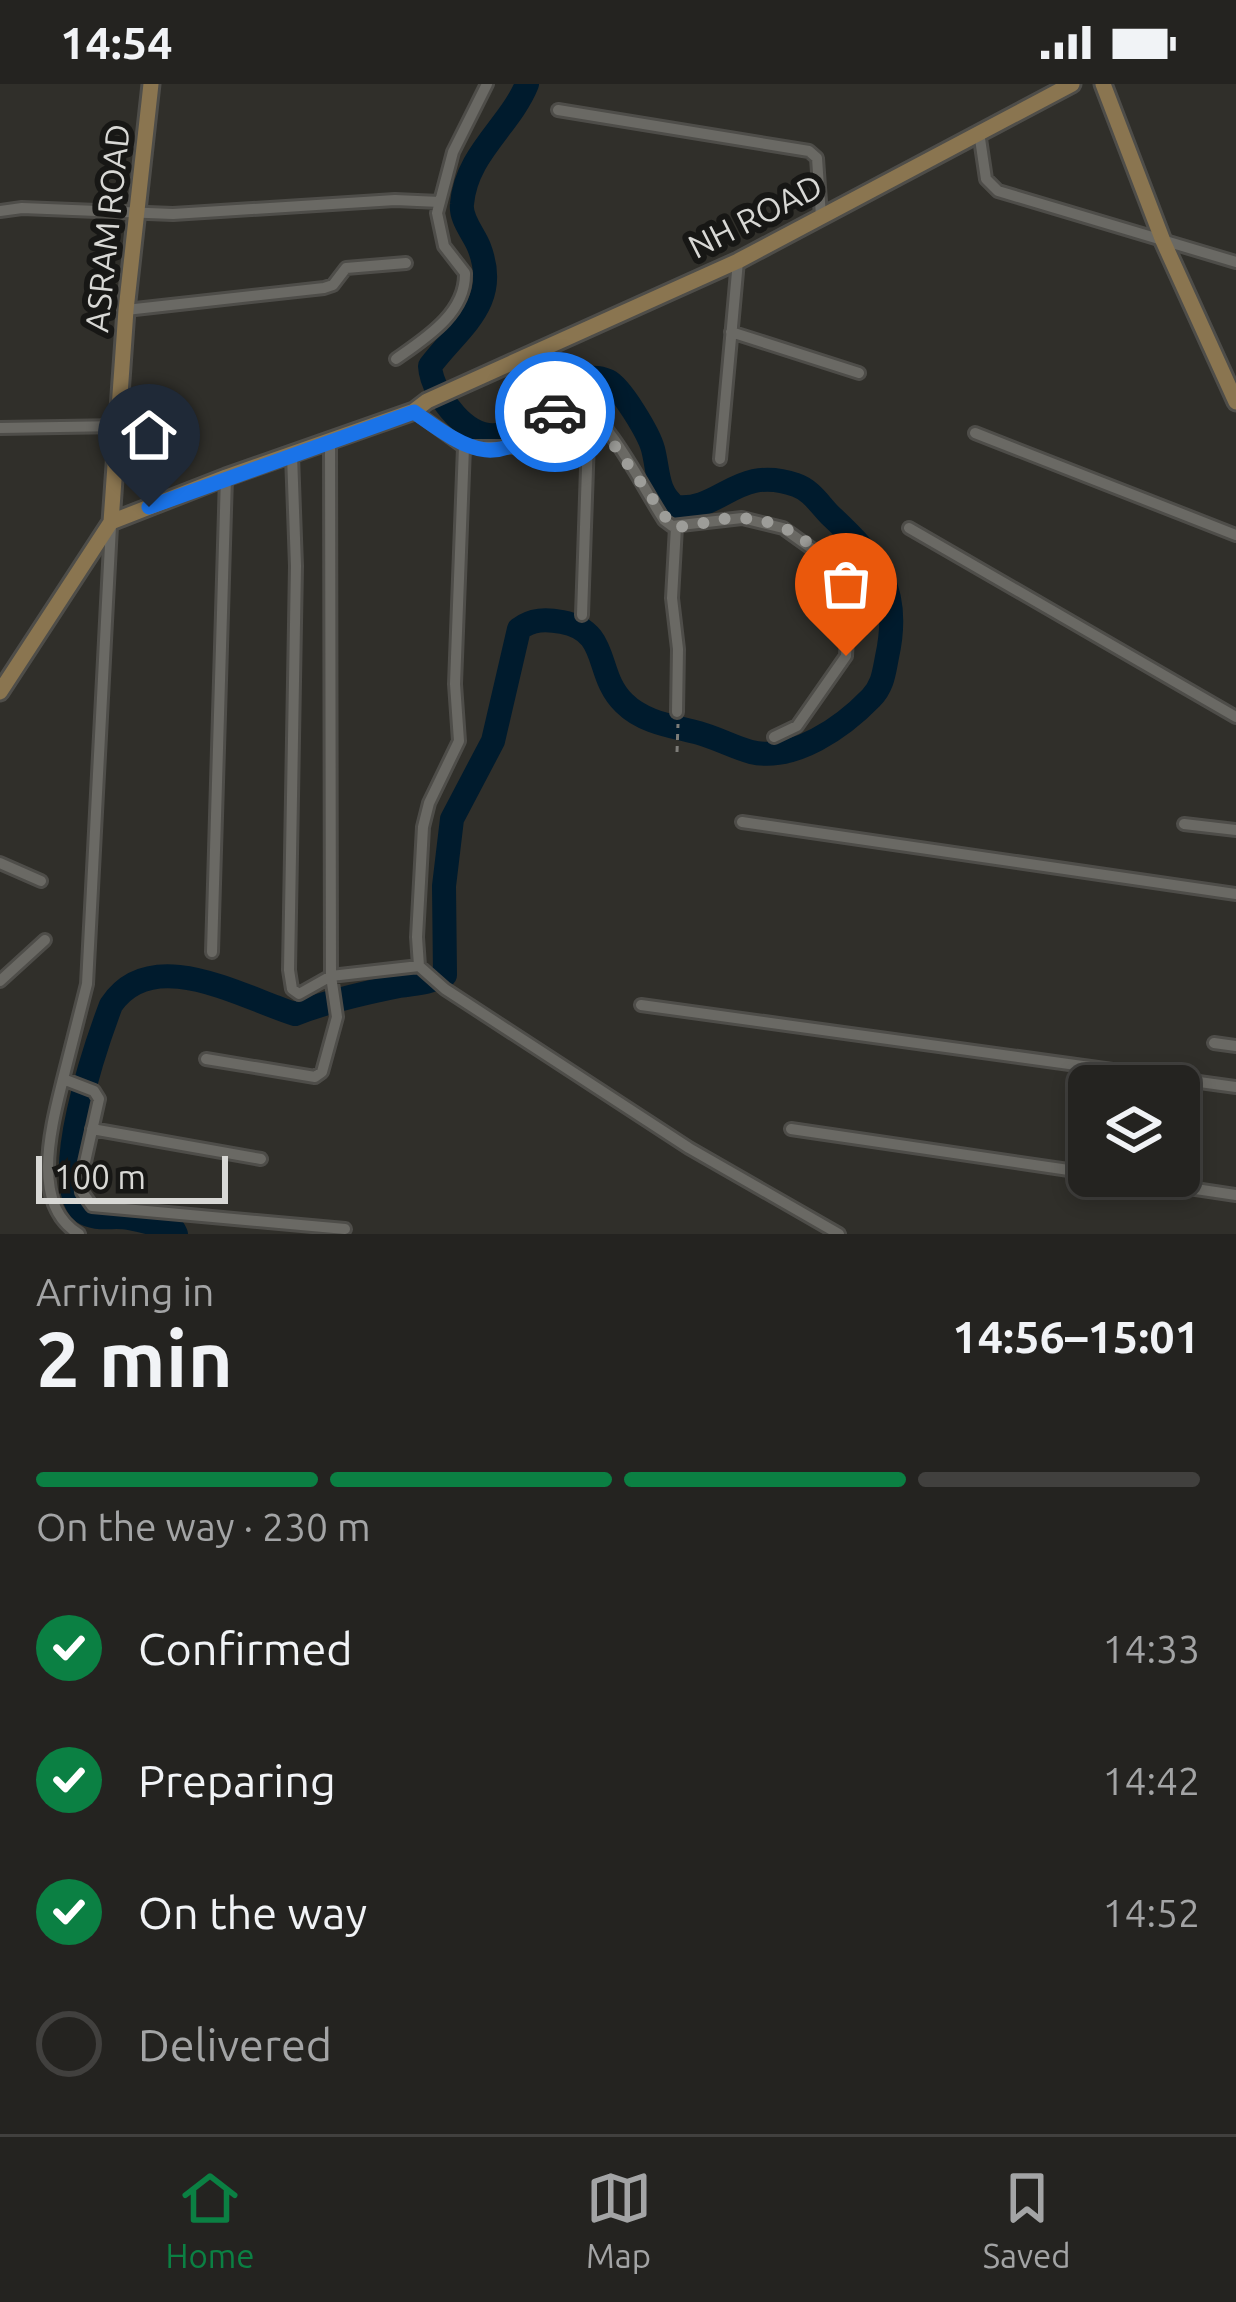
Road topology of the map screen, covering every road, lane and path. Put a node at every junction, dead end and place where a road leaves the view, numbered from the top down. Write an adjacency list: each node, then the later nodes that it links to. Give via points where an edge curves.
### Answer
1 (151, 84): 9 (main road, ASRAM ROAD)
2 (487, 84): 7 (street, via 453,152)
3 (1072, 84): 6 (main road, NH ROAD)
4 (1103, 84): 11 (main road)
5 (558, 110): 10 (street, via 809,151 817,158)
6 (979, 132): 10 (main road, NH ROAD); 11 (street, via 991,187)
7 (440, 202): 9 (street); 17 (street, via 439,231 465,273 464,289 434,331)
8 (0, 211): 9 (street)
9 (140, 212): 15 (main road, ASRAM ROAD)
10 (821, 216): 12 (main road, NH ROAD)
11 (1163, 241): 13 (street); 19 (main road)
12 (737, 261): 16 (street); 20 (main road, NH ROAD)
13 (1236, 262)
14 (406, 263): 15 (street, via 346,268 324,288)
15 (126, 310): 22 (main road, ASRAM ROAD)
16 (731, 332): 18 (street); 28 (street)
17 (396, 359)
18 (859, 373)
19 (1236, 402)
20 (420, 406): 25 (main road); 26 (street)
21 (589, 410): 26 (street, via 573,399 514,447); 31 (street); 34 (street)
22 (121, 426): 23 (street); 30 (main road, ASRAM ROAD)
23 (0, 428)
24 (975, 433): 33 (street)
25 (330, 441): 27 (main road); 50 (street)
26 (464, 447): 48 (street, via 459,741 423,827)
27 (292, 455): 29 (main road); 50 (street, via 289,970 299,994)
28 (720, 459)
29 (226, 477): 30 (main road); 47 (street)
30 (111, 522): 35 (main road); 55 (street, via 87,984)
31 (676, 527): 36 (street); 38 (street, via 742,518 783,528 822,556 843,595 846,656 797,726)
32 (909, 528): 37 (street)
33 (1236, 535)
34 (583, 616)
35 (0, 692)
36 (677, 712): 39 (path)
37 (1236, 717)
38 (774, 737)
39 (678, 749)
40 (742, 823): 45 (street)
41 (1184, 824): 42 (street)
42 (1236, 830)
43 (0, 863): 44 (street)
44 (41, 881)
45 (1236, 894)
46 (46, 940): 49 (street)
47 (212, 952)
48 (421, 969): 50 (street); 65 (street, via 689,1148)
49 (0, 981)
50 (332, 982): 54 (street, via 335,1028 320,1076)
51 (641, 1005): 56 (street)
52 (1214, 1042): 53 (street)
53 (1236, 1046)
54 (206, 1059)
55 (66, 1080): 58 (street, via 99,1099); 64 (street, via 48,1176 61,1219)
56 (1236, 1087)
57 (791, 1129): 60 (street)
58 (92, 1130): 59 (street); 63 (street, via 81,1180 92,1206)
59 (261, 1159)
60 (1068, 1170)
61 (1200, 1190): 62 (street)
62 (1236, 1195)
63 (345, 1229)
64 (80, 1234)
65 (839, 1234)

